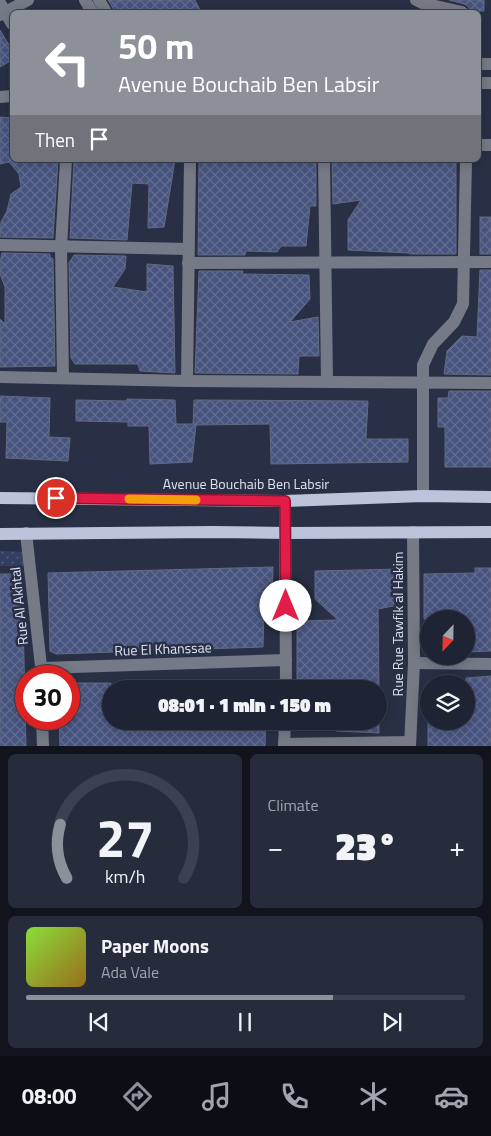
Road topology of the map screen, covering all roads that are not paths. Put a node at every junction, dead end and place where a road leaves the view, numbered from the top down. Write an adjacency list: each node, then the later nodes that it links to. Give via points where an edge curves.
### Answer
1 (28, 0): 3 (street)
2 (416, 0): 4 (street)
3 (2, 10): 5 (street)
4 (453, 10)
5 (10, 21)
6 (66, 162): 11 (street)
7 (190, 162): 12 (street)
8 (324, 162): 13 (street)
9 (466, 162): 14 (street)
10 (0, 245): 11 (street)
11 (61, 246): 12 (street); 18 (street)
12 (188, 249): 16 (street)
13 (326, 262): 14 (street); 16 (street); 20 (street)
14 (464, 262): 15 (street); 21 (street, via 463,304 454,322 433,344 422,365)
15 (491, 262)
16 (188, 263): 19 (street)
17 (0, 377): 18 (street)
18 (62, 378): 19 (street)
19 (187, 381): 20 (street)
20 (328, 381): 21 (street)
21 (423, 382): 22 (street); 23 (street)
22 (491, 384)
23 (423, 496): 24 (main road, Avenue Bouchaib Ben Labsir); 26 (main road, Avenue Bouchaib Ben Labsir)
24 (491, 497)
25 (0, 498): 26 (main road, Avenue Bouchaib Ben Labsir)
26 (285, 501): 30 (street)
27 (413, 532): 28 (main road); 30 (main road); 33 (street, Rue Rue Tawfik al Hakim)
28 (491, 532)
29 (26, 533): 30 (main road); 31 (main road); 35 (street, Rue Al Akhtal)
30 (286, 533): 32 (street)
31 (0, 534)
32 (286, 660): 36 (street, Rue El Khanssae); 37 (street)
33 (414, 663): 34 (street); 40 (street, Rue Rue Tawfik al Hakim)
34 (491, 664)
35 (41, 665)
36 (80, 670)
37 (286, 680)
38 (42, 730): 42 (street)
39 (285, 730): 41 (street)
40 (410, 744): 41 (street)
41 (284, 745)
42 (43, 746)

